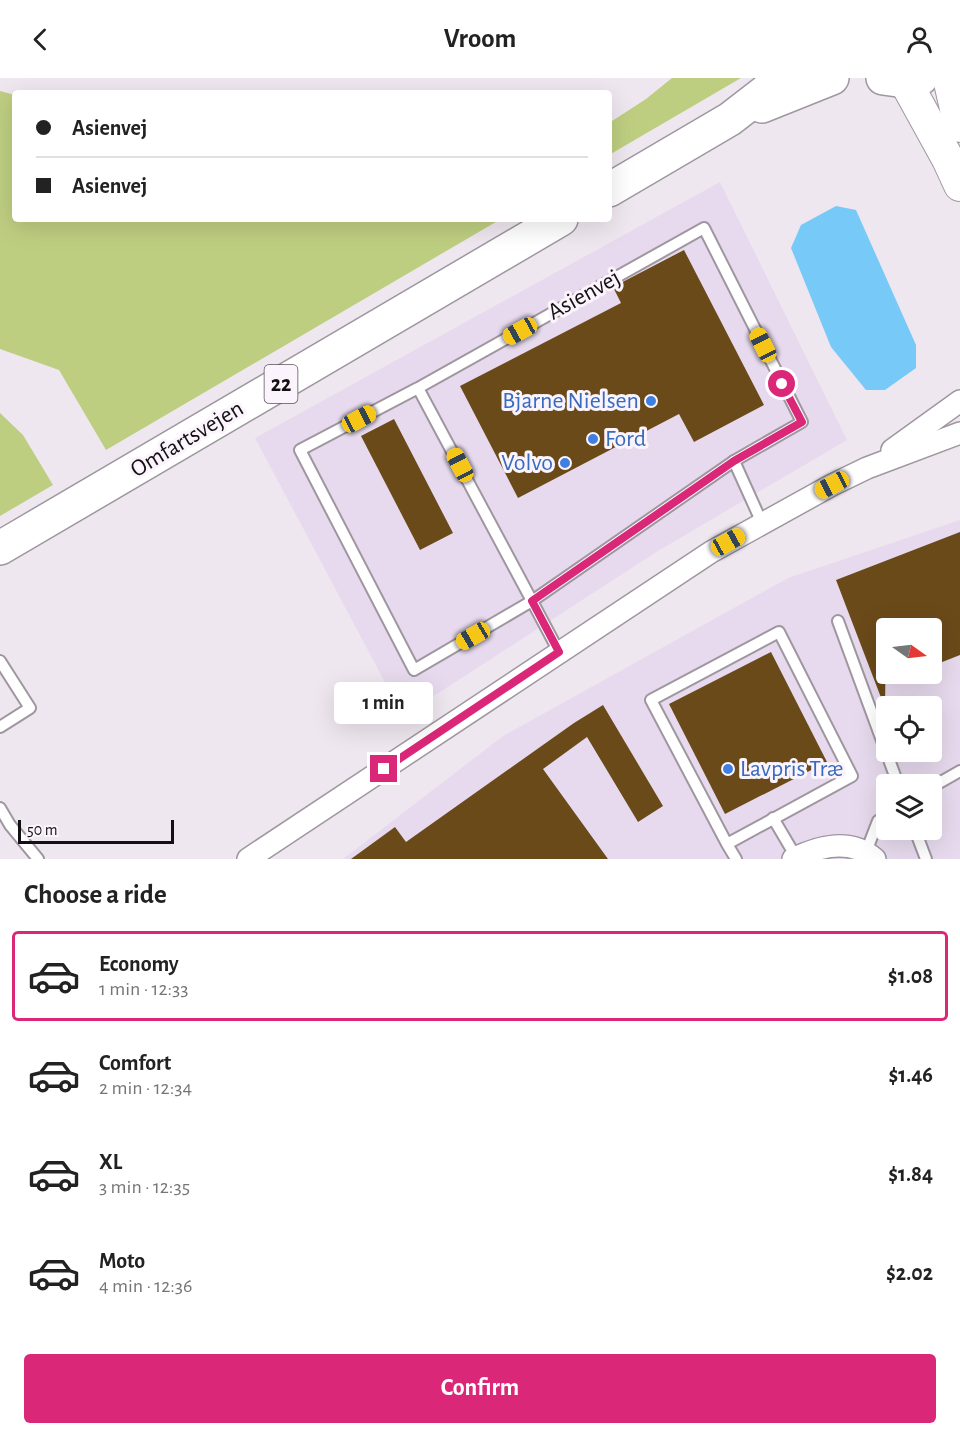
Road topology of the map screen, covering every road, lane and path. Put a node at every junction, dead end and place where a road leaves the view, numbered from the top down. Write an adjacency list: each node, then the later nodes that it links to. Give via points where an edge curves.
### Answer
1 (783, 78): 5 (main road)
2 (832, 78): 5 (main road)
3 (949, 78): 6 (main road)
4 (903, 79): 7 (main road)
5 (730, 119): 8 (main road)
6 (960, 126)
7 (960, 185)
8 (612, 188)
9 (556, 222): 16 (main road, Omfartsvejen / 22)
10 (418, 388): 13 (lane, Asienvej, via 704,228 802,422); 17 (lane); 17 (lane, Asienvej, via 300,450 414,670)
11 (960, 401): 14 (street)
12 (960, 433): 14 (street)
13 (734, 461): 15 (lane); 17 (lane, Asienvej)
14 (867, 468): 15 (street)
15 (762, 523): 19 (street)
16 (0, 548)
17 (532, 601): 19 (lane)
18 (838, 621): 23 (lane)
19 (559, 652): 33 (street)
20 (0, 661): 21 (lane, via 30,708)
21 (0, 727)
22 (960, 771): 24 (lane)
23 (894, 774)
24 (942, 781)
25 (0, 808): 32 (lane)
26 (773, 818): 29 (lane); 29 (lane, via 852,776 779,632 651,700); 31 (lane)
27 (876, 831): 30 (lane)
28 (919, 840): 35 (lane)
29 (727, 844): 34 (lane)
30 (871, 855): 31 (street, via 848,845 813,849)
31 (795, 858)
32 (39, 859)
33 (248, 859)
34 (736, 859)
35 (926, 859)

